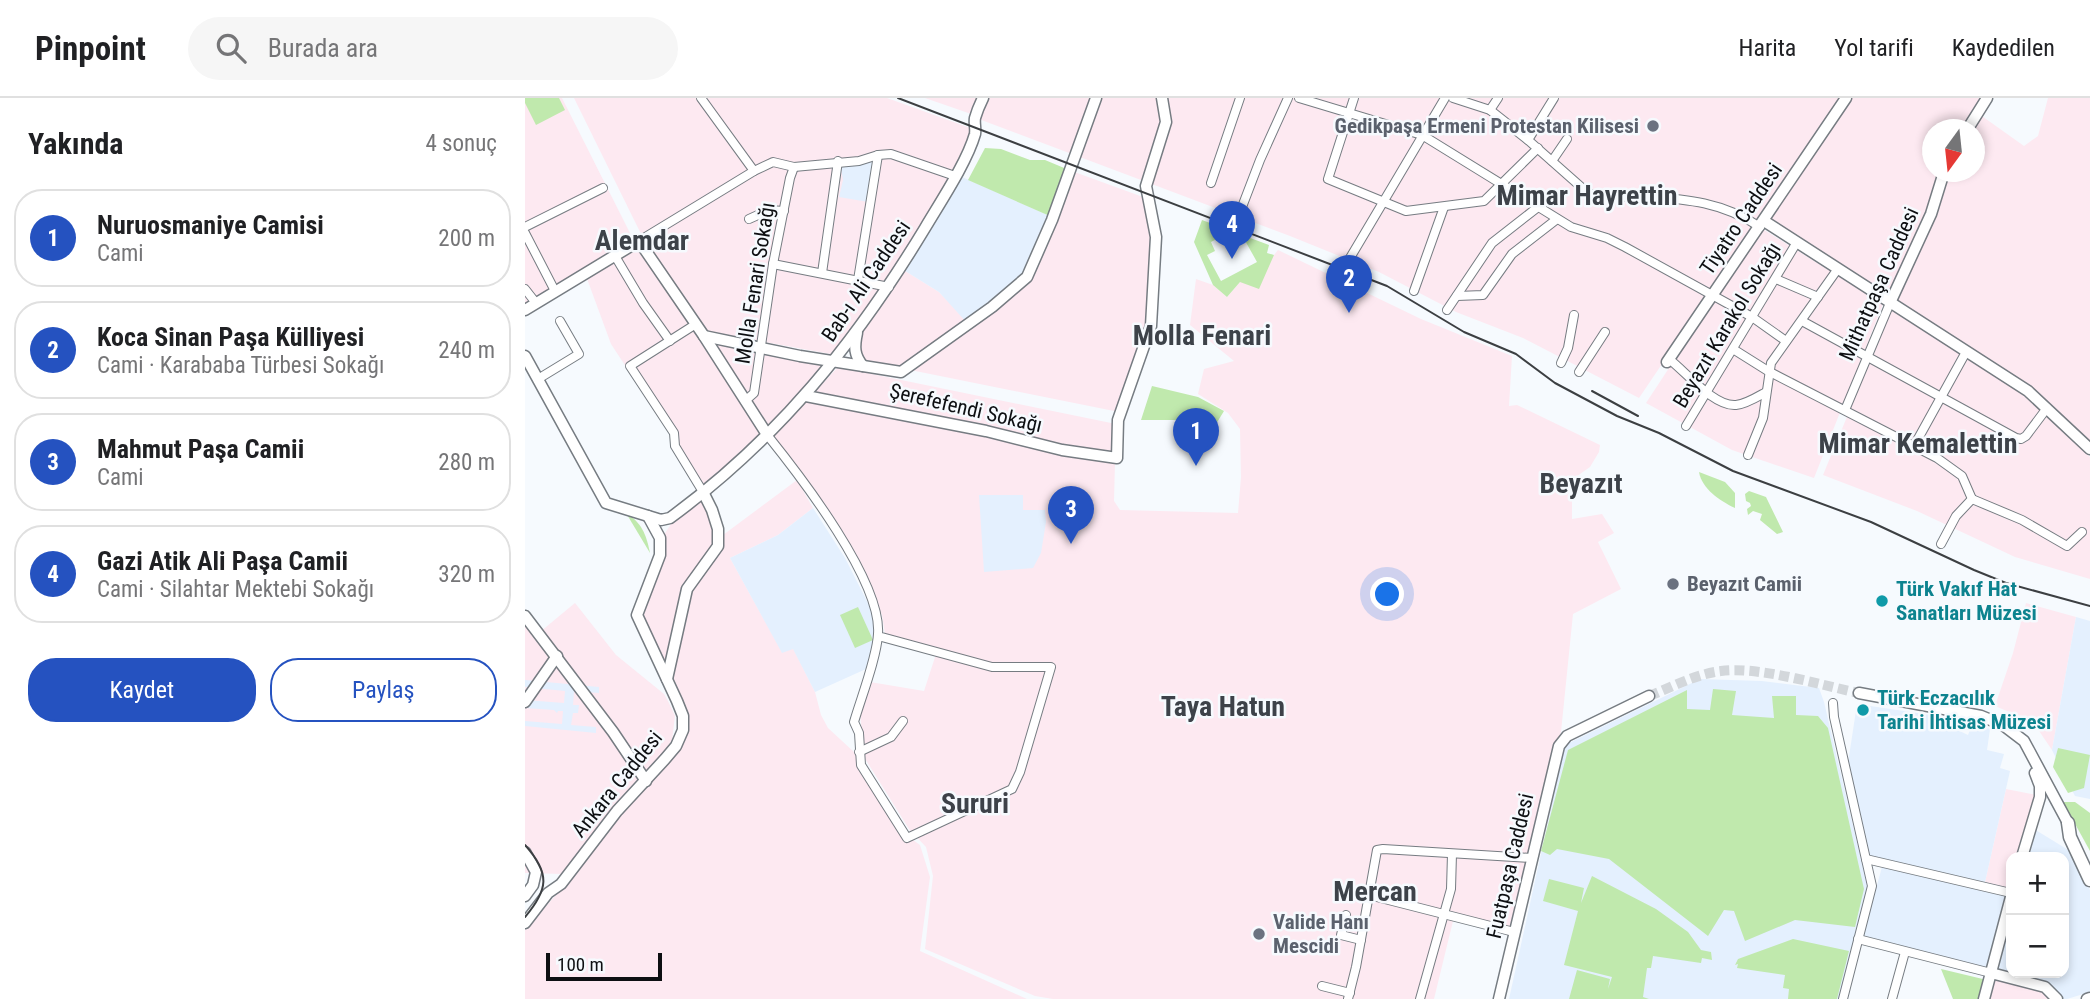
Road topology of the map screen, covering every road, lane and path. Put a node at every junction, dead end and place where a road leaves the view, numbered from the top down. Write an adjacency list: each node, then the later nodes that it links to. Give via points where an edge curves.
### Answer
1 (701, 98): 26 (street)
2 (983, 98): 27 (main road, Bab-ı Ali Caddesi, via 975,132)
3 (1096, 98): 80 (main road, via 1027,276 901,372)
4 (1162, 98): 86 (main road, Şerefefendi Sokağı, via 1166,122 1147,184 1156,237 1151,326 1118,420 1117,458)
5 (1240, 98): 29 (street)
6 (1287, 98): 38 (street)
7 (1299, 98): 16 (street)
8 (1354, 98): 16 (street)
9 (1445, 98): 18 (street)
10 (1453, 98): 15 (street)
11 (1498, 98): 15 (street)
12 (1554, 98): 20 (street)
13 (1846, 98): 39 (main road, Tiyatro Caddesi)
14 (1987, 98): 17 (main road)
15 (1490, 110): 20 (street)
16 (1349, 113): 18 (street); 32 (street, via 1328,178)
17 (1974, 119)
18 (1422, 135): 30 (street); 32 (street)
19 (1567, 139): 24 (street)
20 (1528, 140): 21 (street)
21 (1538, 148): 24 (street); 30 (street)
22 (878, 155): 23 (street); 27 (street, via 891,154); 50 (street)
23 (838, 161): 25 (street); 48 (street)
24 (1552, 161): 39 (street, via 1589,194 1706,202)
25 (794, 167): 26 (street, via 773,162); 35 (street, Molla Fenari Sokağı)
26 (754, 171): 42 (street)
27 (955, 176): 51 (main road, Bab-ı Ali Caddesi)
28 (1941, 182): 59 (main road, Mithatpaşa Caddesi)
29 (1211, 183)
30 (1503, 185): 33 (street, via 1484,201); 34 (street)
31 (603, 188): 40 (street)
32 (1382, 202): 33 (street, via 1406,211); 45 (street)
33 (1444, 206): 54 (street)
34 (1538, 207): 37 (street); 56 (street, via 1492,243)
35 (783, 211): 36 (street, via 769,210); 46 (street, Molla Fenari Sokağı)
36 (750, 219)
37 (1557, 219): 55 (street, via 1607,238); 56 (street, via 1512,254 1483,295)
38 (1237, 220)
39 (1762, 224): 43 (main road); 55 (main road, Tiyatro Caddesi)
40 (525, 227)
41 (525, 233): 53 (street)
42 (639, 241): 44 (main road); 66 (main road)
43 (1797, 242): 47 (main road); 49 (street, Beyazıt Karakol Sokağı)
44 (615, 256): 53 (main road); 70 (street)
45 (1347, 263)
46 (773, 264): 48 (street); 72 (street, Molla Fenari Sokağı)
47 (1837, 270): 57 (street); 59 (main road)
48 (822, 273): 50 (street)
49 (1776, 279): 57 (street); 63 (street, Beyazıt Karakol Sokağı)
50 (858, 280): 51 (street)
51 (889, 286): 67 (main road, Bab-ı Ali Caddesi)
52 (525, 289): 58 (street)
53 (555, 291): 58 (main road)
54 (1414, 291)
55 (1712, 295): 63 (street); 77 (main road, Tiyatro Caddesi)
56 (1457, 296): 61 (street)
57 (1818, 297): 65 (street)
58 (535, 303): 60 (main road)
59 (1890, 303): 74 (main road); 76 (street, Mithatpaşa Caddesi)
60 (525, 310)
61 (1447, 310)
62 (1574, 315): 79 (street)
63 (1752, 317): 71 (street); 73 (street, Beyazıt Karakol Sokağı)
64 (560, 321): 83 (street, via 579,354)
65 (1802, 321): 71 (street); 76 (street)
66 (696, 324): 69 (main road); 70 (street)
67 (857, 332): 78 (main road, Bab-ı Ali Caddesi); 80 (main road, via 854,348)
68 (1605, 332): 82 (street)
69 (704, 336): 72 (main road); 88 (main road)
70 (670, 341): 96 (street, via 630,366 674,433 675,446)
71 (1786, 341): 81 (street)
72 (762, 349): 78 (main road); 88 (street, Molla Fenari Sokağı, via 754,393)
73 (1733, 349): 81 (street); 85 (street, Beyazıt Karakol Sokağı)
74 (1966, 352): 87 (street); 89 (main road)
75 (525, 356): 83 (main road)
76 (1867, 358): 87 (street); 90 (street, Mithatpaşa Caddesi)
77 (1668, 360): 85 (street)
78 (834, 362): 80 (main road); 86 (main road, Bab-ı Ali Caddesi)
79 (1562, 363)
80 (863, 366)
81 (1768, 370): 84 (street); 90 (street)
82 (1579, 372)
83 (538, 379): 98 (main road, via 606,503)
84 (1766, 392): 85 (street, via 1737,405); 95 (street, via 1763,418)
85 (1707, 393): 91 (street, Beyazıt Karakol Sokağı)
86 (806, 396): 92 (main road, Bab-ı Ali Caddesi)
87 (1940, 397): 89 (street, via 2021,439); 93 (street)
88 (745, 401): 92 (main road)
89 (2047, 408): 94 (main road)
90 (1845, 410): 93 (street)
91 (1686, 426)
92 (768, 436): 96 (main road); 102 (street, via 837,530 878,615)
93 (1914, 446): 97 (street, via 1962,476)
94 (2090, 449)
95 (1748, 455)
96 (703, 492): 98 (main road, via 670,518); 104 (main road, via 718,529 719,546 687,589)
97 (1972, 499): 99 (street, via 2067,546); 100 (street, via 1956,516)
98 (648, 516): 104 (main road, Ankara Caddesi, via 660,538 660,555 637,615)
99 (2082, 532)
100 (1941, 544)
101 (525, 616): 103 (main road)
102 (878, 636): 111 (street, via 854,722); 111 (street, via 992,667 1051,667 1011,789 907,838 861,765)
103 (557, 656): 107 (main road); 112 (main road)
104 (667, 679): 112 (main road, Ankara Caddesi, via 683,716 683,730 676,746)
105 (1859, 693): 110 (main road, via 1981,716)
106 (1649, 696): 119 (main road, Fuatpaşa Caddesi, via 1561,742)
107 (525, 702)
108 (1833, 703): 120 (street)
109 (903, 720): 111 (street, via 891,737)
110 (2015, 735): 113 (main road, via 2040,783); 114 (main road, via 2024,741)
111 (859, 752)
112 (646, 781): 124 (main road, Ankara Caddesi, via 561,884)
113 (2038, 803): 114 (main road, via 2047,798); 117 (main road)
114 (2058, 804): 115 (main road)
115 (2068, 822): 121 (main road); 122 (main road)
116 (525, 852): 123 (main road, via 536,872)
117 (2023, 852)
118 (1452, 854): 119 (street); 126 (street, via 1377,850); 129 (street, via 1451,889)
119 (1532, 858): 131 (main road, Fuatpaşa Caddesi)
120 (1866, 859): 125 (street); 132 (street, via 1872,886)
121 (2090, 862)
122 (2090, 880)
123 (527, 893): 124 (main road)
124 (548, 893): 130 (main road, Ankara Caddesi)
125 (2006, 894)
126 (1369, 895): 129 (street); 133 (street)
127 (2006, 914): 135 (main road)
128 (1346, 915): 133 (street, via 1341,935)
129 (1444, 915): 131 (street); 138 (street)
130 (525, 923)
131 (1514, 932): 139 (main road, Fuatpaşa Caddesi)
132 (1858, 939): 134 (street); 140 (street)
133 (1361, 940): 137 (street)
134 (1905, 952): 135 (street); 141 (street)
135 (1991, 973): 142 (main road); 143 (main road, via 2045,987)
136 (1322, 986): 137 (street)
137 (1349, 996)
138 (1420, 999)
139 (1499, 999)
140 (1843, 999)
141 (1892, 999)
142 (1984, 999)
143 (2057, 999)

